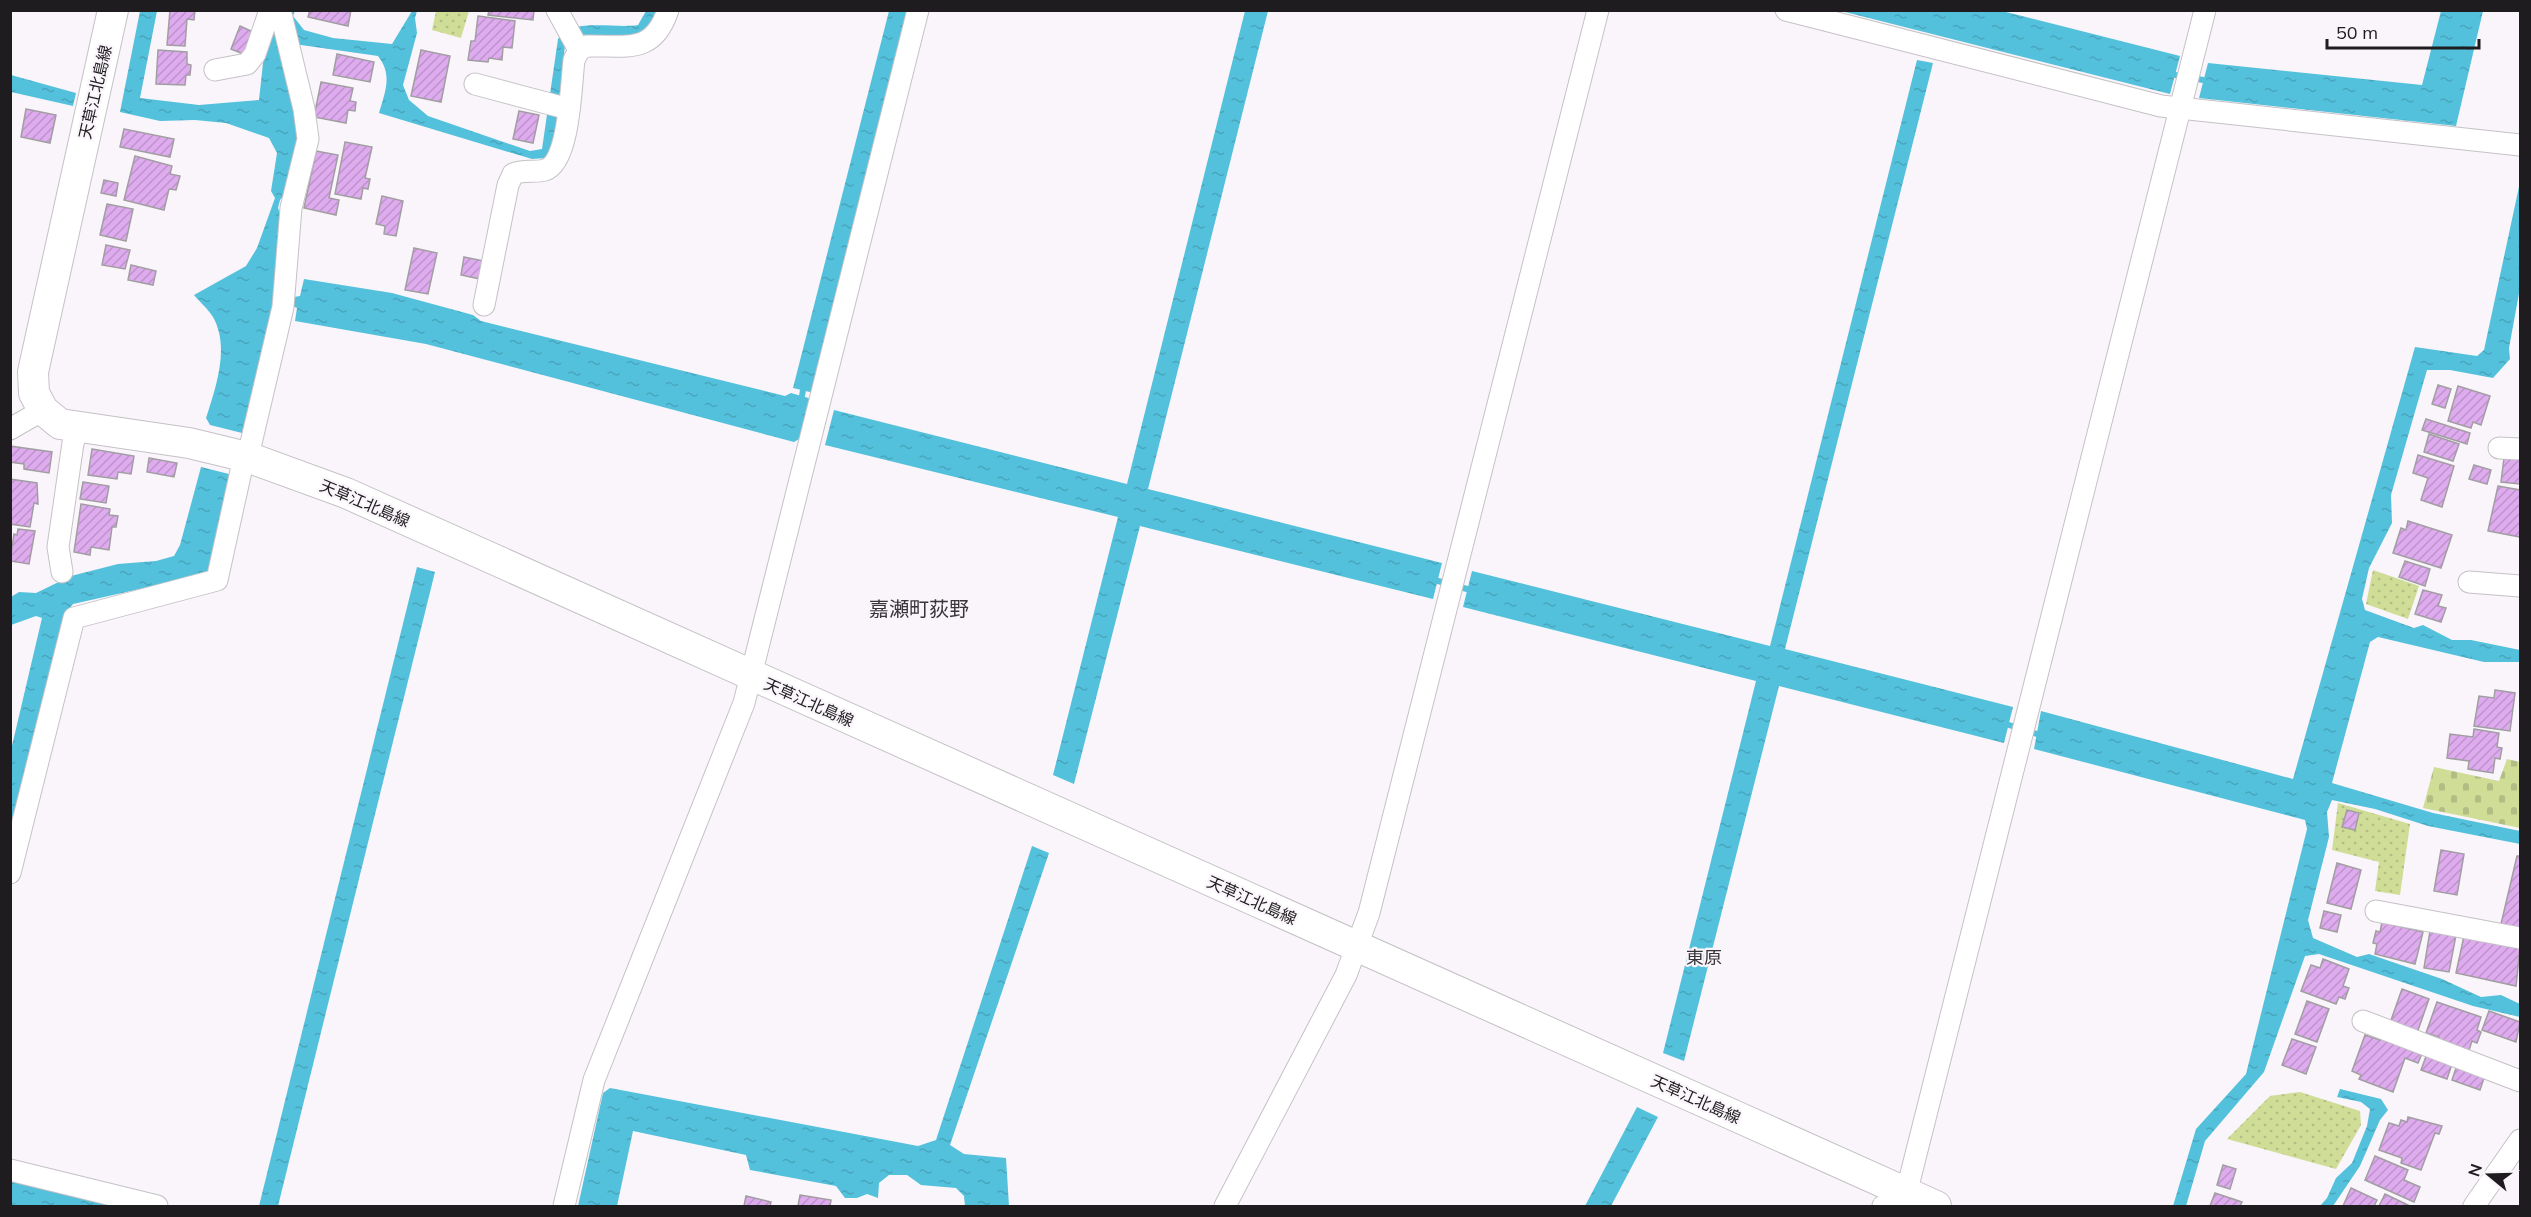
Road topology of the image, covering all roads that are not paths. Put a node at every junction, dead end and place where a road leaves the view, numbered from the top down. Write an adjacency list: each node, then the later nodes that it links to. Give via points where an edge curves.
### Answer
1 (113, 10): 16 (street, 天草江北島線, via 33,372 34,393)
2 (270, 10): 10 (street, via 255,54 247,64)
3 (280, 10): 21 (street, via 308,139 291,208 283,308)
4 (668, 10): 9 (street, via 662,29 643,44 587,46)
5 (918, 10): 25 (street)
6 (1598, 10): 29 (street)
7 (1786, 10): 13 (street)
8 (2205, 10): 13 (street)
9 (568, 31): 12 (street, via 574,60)
10 (215, 70)
11 (475, 84): 12 (street)
12 (569, 109): 15 (street, via 563,144 554,164 544,170 513,174)
13 (2180, 110): 14 (street); 34 (street, via 1910,1178)
14 (2520, 145)
15 (484, 305)
16 (43, 410): 17 (street, 天草江北島線, via 60,424); 18 (street)
17 (79, 427): 21 (street, 天草江北島線, via 189,443); 22 (street, via 73,443 58,547)
18 (10, 429)
19 (2499, 448): 20 (street)
20 (2520, 449)
21 (247, 457): 25 (street, 天草江北島線, via 346,493); 26 (street, via 217,580 74,618)
22 (62, 572)
23 (2469, 582): 24 (street)
24 (2520, 586)
25 (751, 676): 29 (street, 天草江北島線); 36 (street, via 744,703 594,1080)
26 (10, 873)
27 (2376, 911): 28 (street)
28 (2520, 938)
29 (1358, 946): 34 (street, 天草江北島線); 37 (street)
30 (2363, 1021): 31 (street)
31 (2520, 1081)
32 (2520, 1140): 39 (street)
33 (10, 1170): 35 (street)
34 (1892, 1199): 38 (street, 天草江北島線)
35 (157, 1206)
36 (564, 1206)
37 (1225, 1206)
38 (1936, 1206)
39 (2474, 1206)

